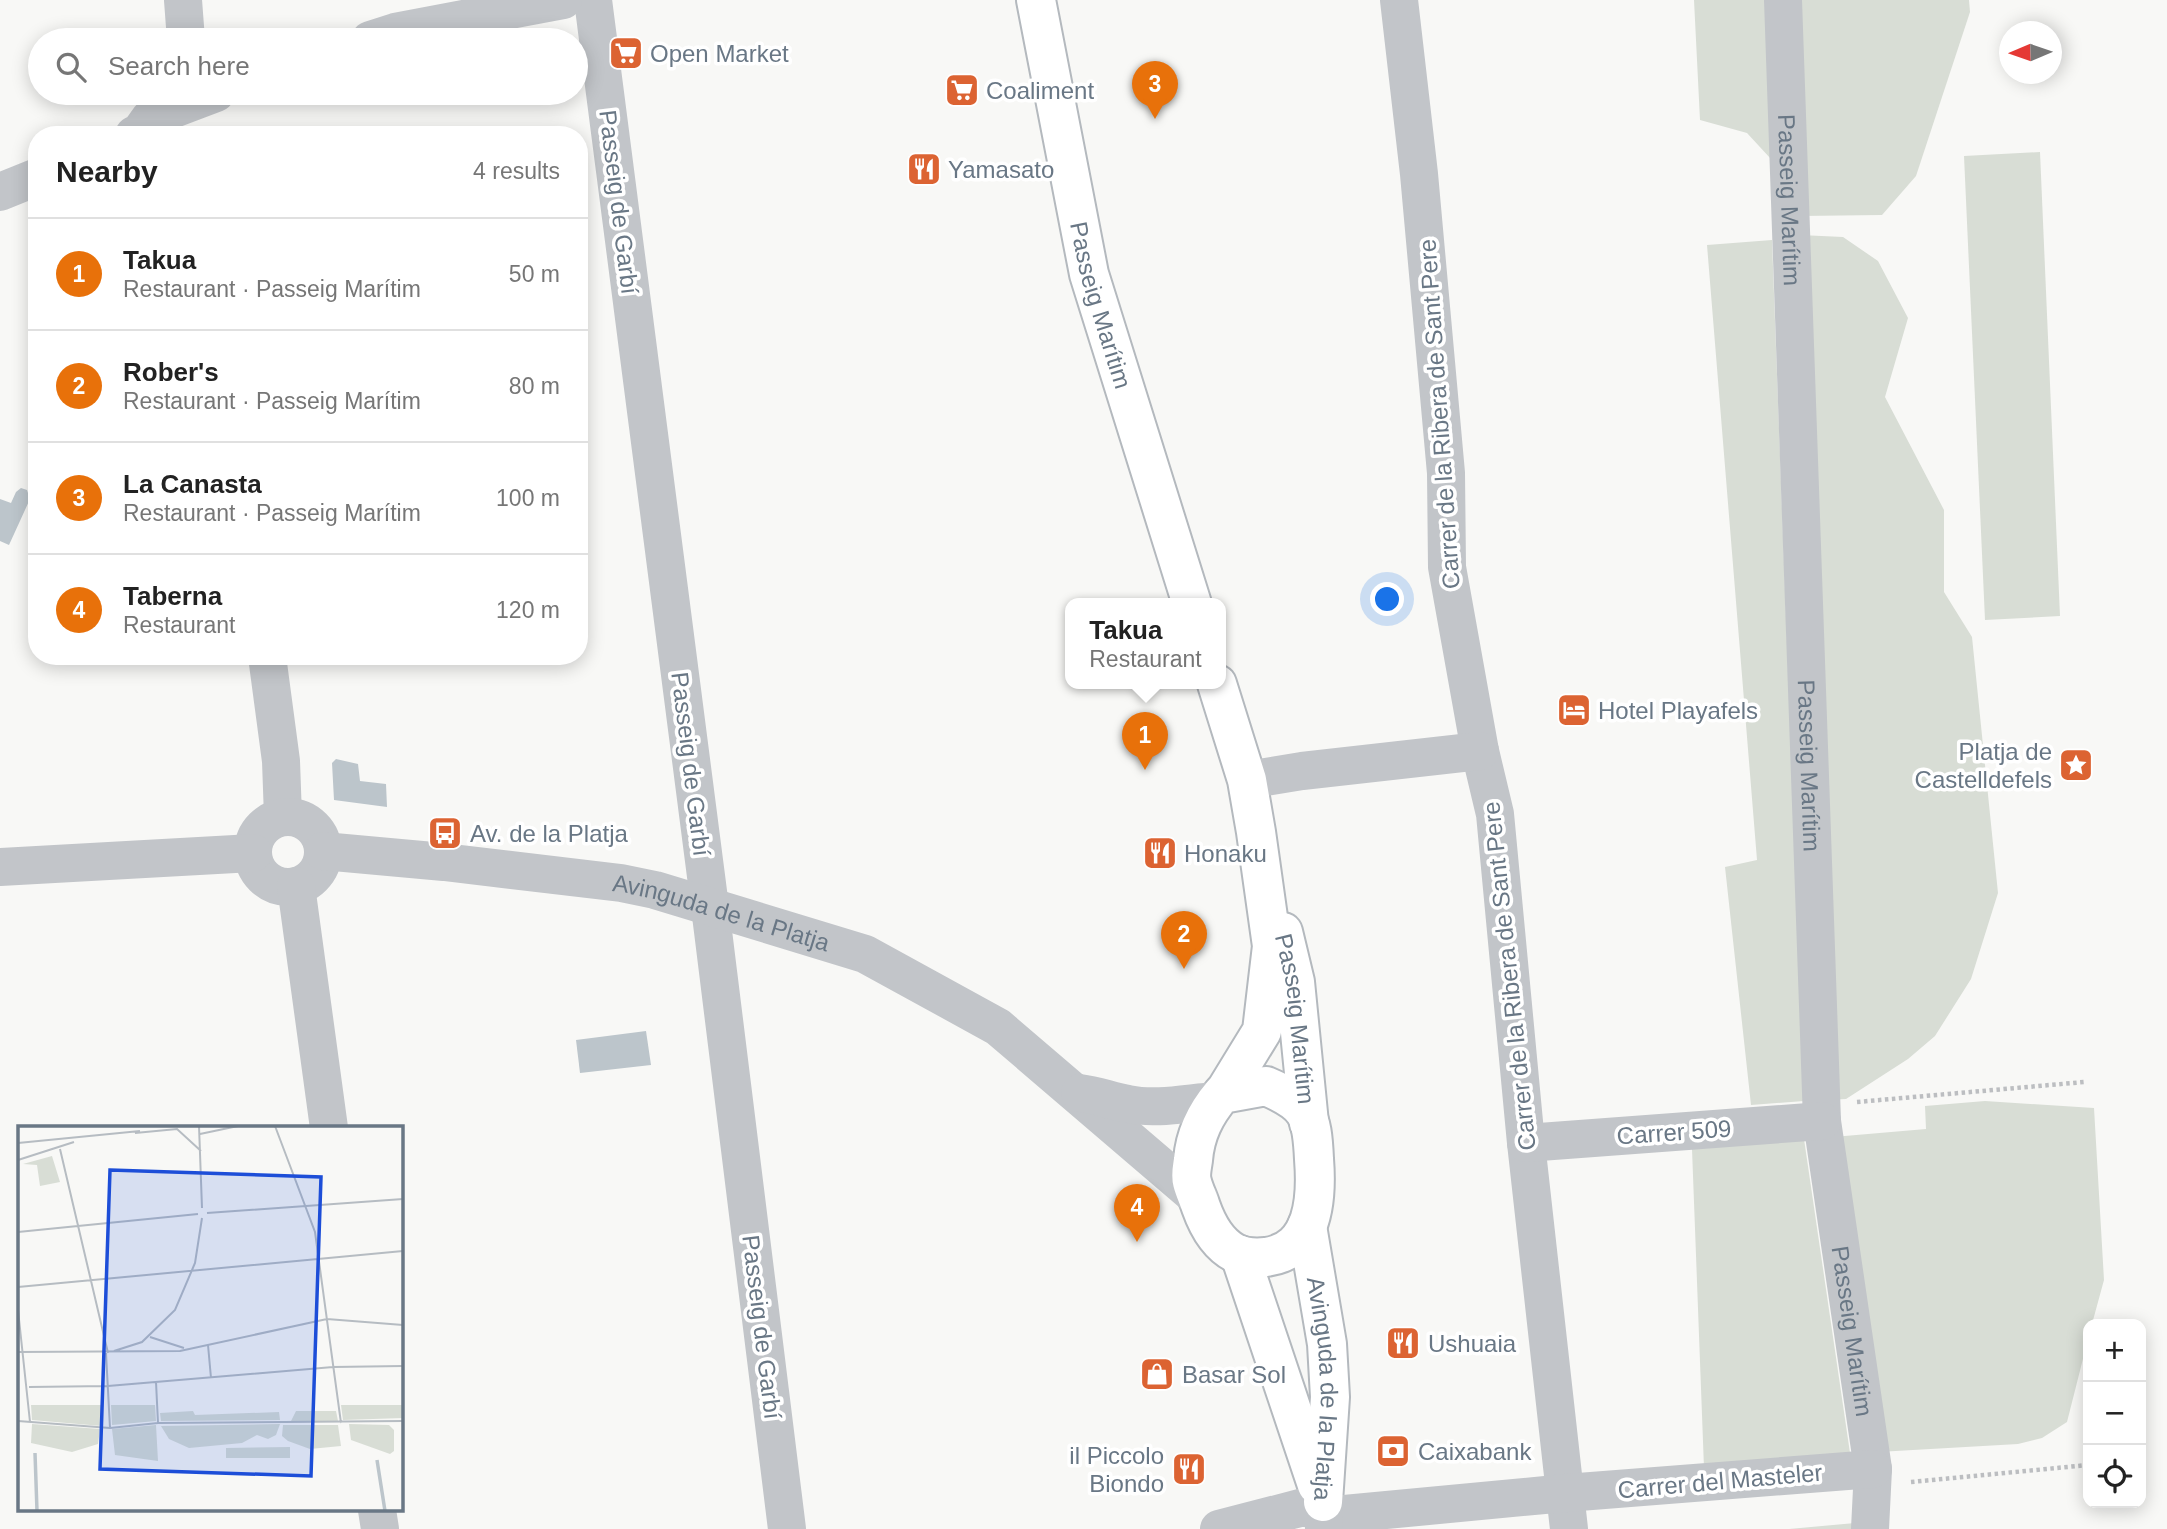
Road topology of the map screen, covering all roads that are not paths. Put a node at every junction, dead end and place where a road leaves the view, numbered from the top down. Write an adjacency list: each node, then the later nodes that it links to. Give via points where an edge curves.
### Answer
1 (183, 0): 7 (street)
2 (563, 0): 8 (street)
3 (593, 0): 24 (street, Passeig de Garbí)
4 (1036, 0): 13 (street, Passeig Marítim, via 1089,274)
5 (1399, 0): 16 (street, Carrer de la Ribera de Sant Pere, via 1446,473 1447,567)
6 (1783, 0): 27 (street, Passeig Marítim)
7 (185, 28)
8 (416, 28)
9 (197, 105): 10 (street)
10 (142, 126)
11 (28, 181): 12 (street)
12 (0, 192)
13 (1190, 598)
14 (268, 665): 18 (street)
15 (1219, 689): 17 (street, Passeig Marítim)
16 (1480, 751): 17 (street); 30 (street, Carrer de la Ribera de Sant Pere, via 1495,814)
17 (1247, 780): 19 (street, Passeig Marítim)
18 (283, 817): 20 (street, via 299,818 313,827); 21 (street, via 263,827)
19 (1256, 832): 26 (street, Passeig Marítim, via 1272,946 1262,1031); 28 (street, Passeig Marítim, via 1295,982)
20 (323, 851): 23 (street, via 314,875); 24 (street, Avinguda de la Platja, via 621,883)
21 (253, 853): 22 (street); 23 (street, via 258,869 269,881)
22 (0, 867)
23 (296, 886): 29 (street)
24 (710, 907): 25 (street, Avinguda de la Platja, via 865,954 998,1027); 37 (street, Passeig de Garbí)
25 (1077, 1093): 26 (street, via 1155,1106); 31 (street, Avinguda de la Platja)
26 (1220, 1097): 28 (street, via 1266,1086 1292,1097); 31 (street, via 1207,1111 1194,1142 1191,1180)
27 (1822, 1113): 30 (street, Carrer 509); 34 (street, Passeig Marítim)
28 (1310, 1123): 32 (street, via 1316,1192)
29 (329, 1126)
30 (1525, 1143): 35 (street, Carrer de la Ribera de Sant Pere)
31 (1199, 1199): 33 (street, via 1205,1220 1219,1241)
32 (1307, 1226): 33 (street, via 1285,1252 1248,1258); 36 (street, Avinguda de la Platja, via 1327,1344)
33 (1240, 1255): 36 (street, Avinguda de la Platja)
34 (1872, 1477): 35 (street, Carrer del Masteler); 39 (street, Passeig Marítim)
35 (1568, 1511): 36 (street, Carrer del Masteler)
36 (1323, 1516): 38 (street)
37 (787, 1529)
38 (1219, 1529)
39 (1870, 1529)

